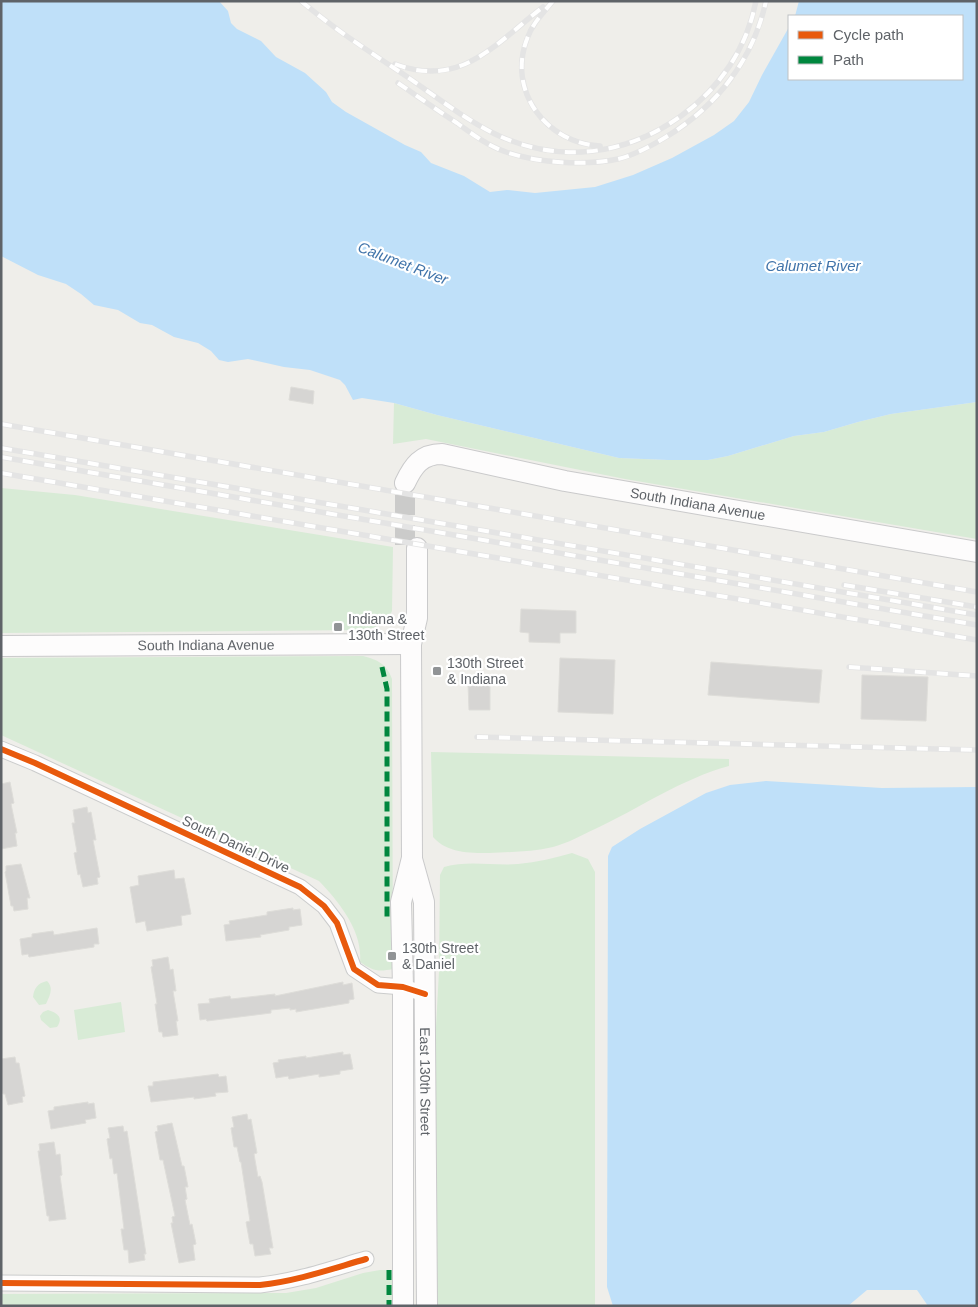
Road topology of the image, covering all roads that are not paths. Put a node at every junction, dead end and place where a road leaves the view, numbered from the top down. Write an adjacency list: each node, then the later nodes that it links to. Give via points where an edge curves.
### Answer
1 (411, 484): 3 (main road, South Indiana Avenue, via 411,469 420,460 442,454 574,483)
2 (411, 546): 4 (main road, East 130th Street, via 405,618)
3 (977, 552)
4 (412, 644): 5 (main road, South Indiana Avenue); 7 (main road, East 130th Street)
5 (1, 646)
6 (1, 749): 8 (street, South Daniel Drive, via 300,887 324,906 337,924 354,969 378,985)
7 (412, 858): 8 (main road, East 130th Street, via 401,902); 9 (main road, East 130th Street, via 424,902)
8 (403, 987): 9 (street, South Daniel Drive); 12 (main road, East 130th Street)
9 (425, 994): 13 (main road, East 130th Street)
10 (366, 1259): 11 (street, via 299,1279 260,1285)
11 (1, 1283)
12 (403, 1306)
13 (426, 1306)

